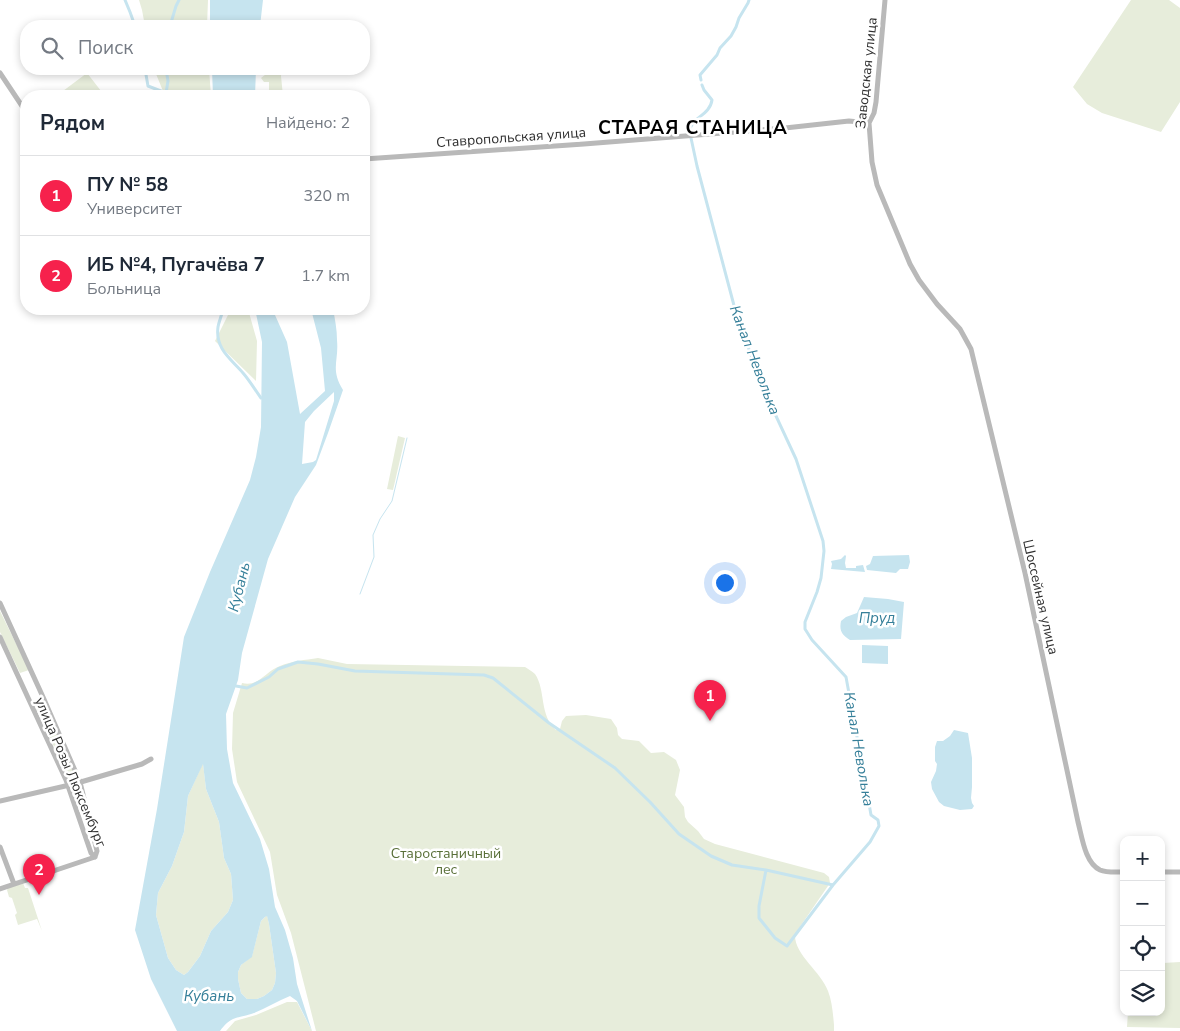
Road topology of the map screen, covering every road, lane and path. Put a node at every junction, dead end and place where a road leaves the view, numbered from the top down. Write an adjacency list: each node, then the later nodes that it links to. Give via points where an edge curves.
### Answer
1 (885, 0): 4 (main road, Заводская улица, via 876,102)
2 (0, 74): 3 (main road)
3 (20, 103)
4 (869, 123): 5 (main road, Ставропольская улица, via 849,121); 6 (main road, Заводская улица, via 877,185 910,264 925,289)
5 (370, 159)
6 (963, 333): 15 (main road, Шоссейная улица, via 971,349 981,388 1087,853 1094,866 1102,871)
7 (0, 603): 10 (main road, улица Розы Люксембург)
8 (0, 637): 11 (main road, улица Розы Люксембург)
9 (151, 759): 10 (main road)
10 (80, 782): 11 (main road); 14 (main road, улица Розы Люксембург, via 98,851)
11 (68, 785): 12 (main road); 14 (main road, улица Розы Люксембург, via 90,853)
12 (0, 801)
13 (0, 848): 18 (main road)
14 (96, 857): 18 (main road)
15 (1120, 872)
16 (1165, 872): 17 (main road)
17 (1180, 872)
18 (14, 884): 19 (main road)
19 (0, 889)

